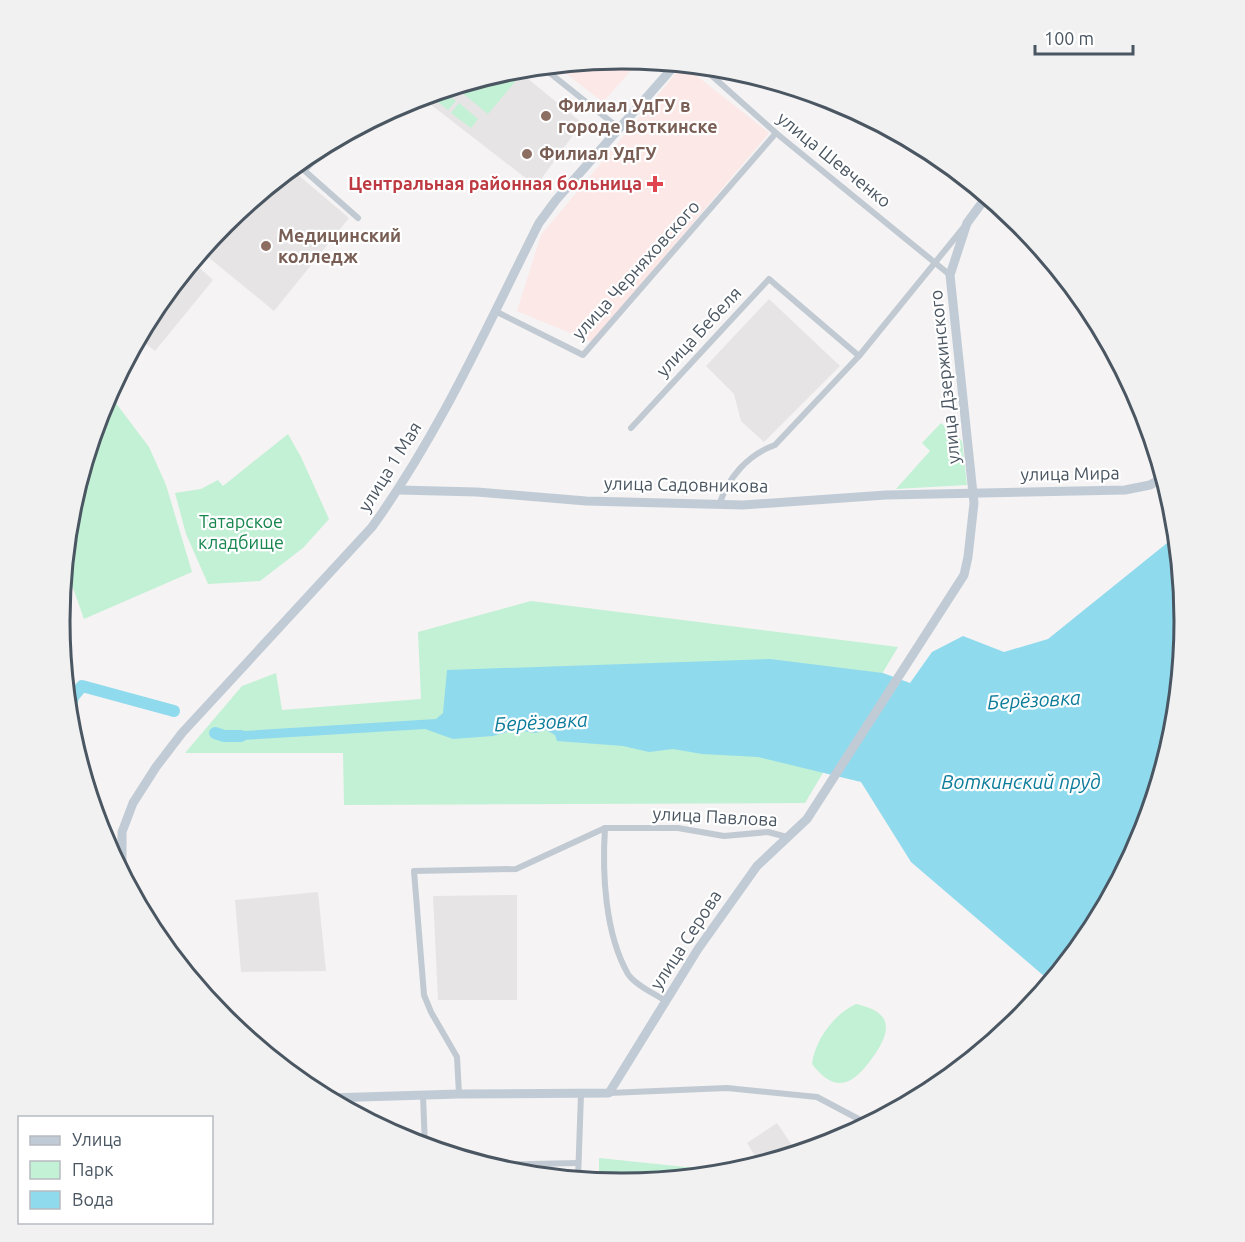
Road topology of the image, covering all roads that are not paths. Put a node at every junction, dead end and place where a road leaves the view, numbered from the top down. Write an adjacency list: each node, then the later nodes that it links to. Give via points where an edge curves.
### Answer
1 (670, 71): 4 (main road, улица 1 Мая)
2 (551, 74): 4 (street)
3 (714, 77): 5 (street, улица Шевченко)
4 (620, 129): 12 (main road, улица 1 Мая, via 539,223)
5 (776, 133): 10 (street, улица Шевченко); 12 (street, улица Черняховского, via 583,355)
6 (305, 170): 8 (street)
7 (982, 203): 9 (main road, улица Дзержинского)
8 (357, 218)
9 (967, 223): 10 (street); 11 (main road, улица Дзержинского)
10 (935, 262): 11 (street, улица Шевченко); 13 (street)
11 (950, 275): 17 (main road, улица Дзержинского)
12 (495, 311): 16 (main road, улица 1 Мая)
13 (859, 356): 14 (street, улица Бебеля, via 769,279); 18 (street, via 775,445 758,451 726,484)
14 (631, 428)
15 (1157, 481): 17 (main road, улица Мира, via 1125,490)
16 (399, 490): 18 (main road, улица Садовникова); 22 (main road, улица 1 Мая, via 368,532 182,733 156,767 133,803 122,832)
17 (973, 492): 18 (main road, улица Садовникова); 19 (main road, улица Дзержинского, via 968,557 958,587)
18 (719, 505)
19 (942, 612): 21 (main road, улица Серова, via 807,819)
20 (605, 828): 21 (street, улица Павлова, via 678,828 724,836 768,832); 23 (street, via 608,919 629,976); 25 (street, улица Павлова, via 516,869 414,871 424,994 457,1057)
21 (787, 837): 23 (main road, улица Серова, via 757,866)
22 (122, 853)
23 (666, 1001): 24 (main road, улица Серова)
24 (609, 1093): 26 (main road); 29 (street, via 727,1088 817,1097)
25 (459, 1094): 26 (main road); 27 (main road)
26 (580, 1094): 31 (street)
27 (423, 1096): 28 (main road); 30 (street)
28 (344, 1098)
29 (859, 1119)
30 (425, 1136)
31 (578, 1163): 32 (street); 33 (street)
32 (527, 1164)
33 (578, 1171)

